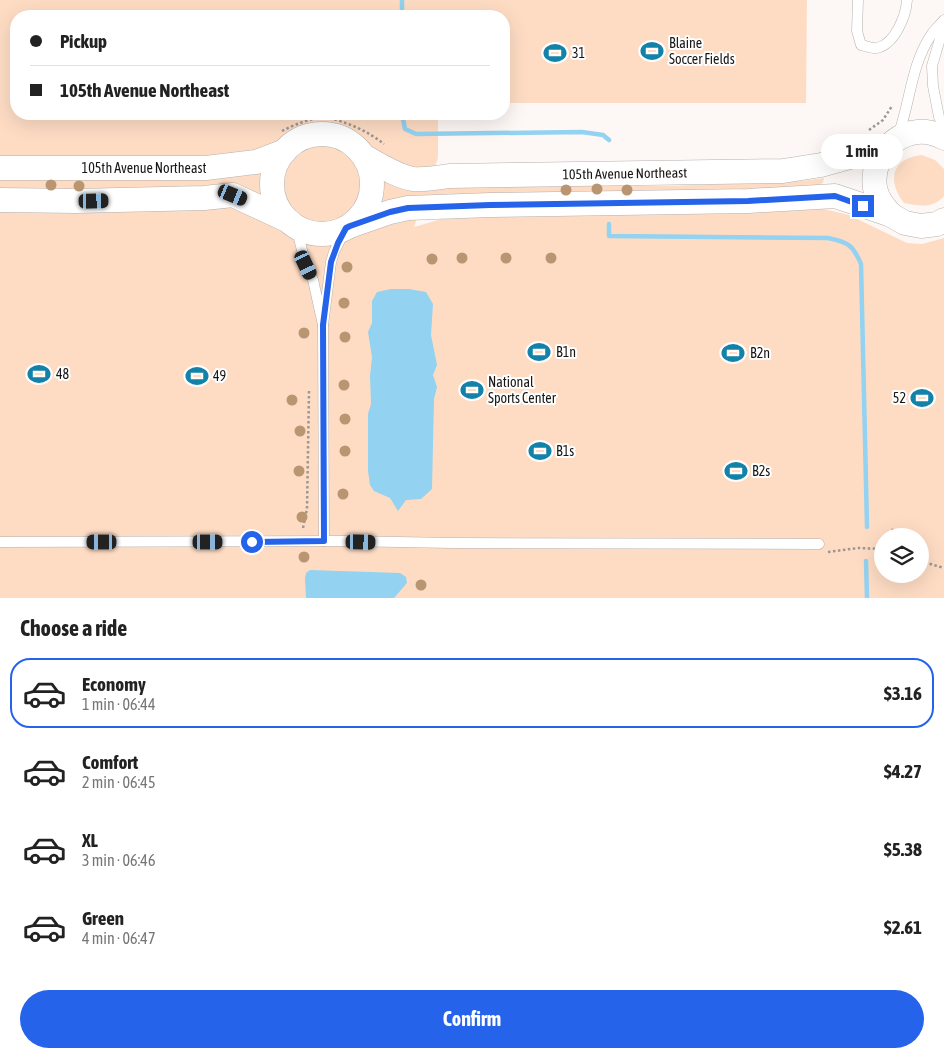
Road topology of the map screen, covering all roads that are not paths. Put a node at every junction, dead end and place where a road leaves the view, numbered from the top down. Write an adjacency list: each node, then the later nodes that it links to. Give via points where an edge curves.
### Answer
1 (858, 0): 2 (lane, via 861,45 876,48 890,41 906,13)
2 (908, 0)
3 (944, 20): 8 (lane, via 931,35 917,64 910,96)
4 (944, 25): 5 (lane, via 932,66 933,86)
5 (944, 128)
6 (944, 138): 8 (street, 105th Avenue Northeast, via 918,132)
7 (281, 142): 9 (street, 105th Avenue Northeast, via 317,134 336,136 352,144); 10 (street, 105th Avenue Northeast, via 256,162 206,168); 14 (street, via 272,179 273,194 279,209)
8 (891, 143): 9 (street, 105th Avenue Northeast, via 821,166 783,171 413,179); 12 (street, via 878,161 874,176 881,204)
9 (365, 157): 15 (street, via 371,172 372,189 368,204)
10 (0, 168)
11 (0, 200): 14 (street, via 76,201 233,195)
12 (891, 215): 13 (street, via 905,223 921,226); 15 (street, via 835,196 748,201 408,208)
13 (944, 220)
14 (292, 224): 15 (street, via 316,234 337,232); 16 (lane, via 313,280)
15 (348, 227): 16 (lane, via 331,262)
16 (323, 325): 17 (lane)
17 (324, 541): 18 (lane); 19 (lane)
18 (0, 542)
19 (819, 548)

